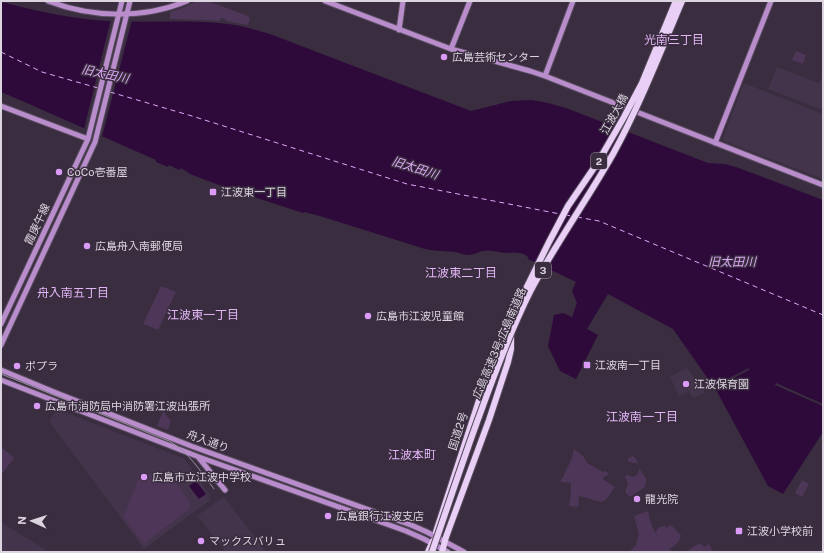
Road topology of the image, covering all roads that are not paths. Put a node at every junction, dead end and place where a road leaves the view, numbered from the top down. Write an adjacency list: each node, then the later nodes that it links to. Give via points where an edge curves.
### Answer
1 (48, 1): 13 (street, via 81,11)
2 (122, 1): 13 (street)
3 (130, 1): 12 (street)
4 (187, 1): 12 (street, via 160,10)
5 (325, 1): 14 (street)
6 (403, 1): 14 (street)
7 (470, 1): 15 (street)
8 (574, 1): 16 (street)
9 (682, 1): 32 (highway, 広島高速3号;広島南道路 / 3, bridge, via 629,125 547,261 519,317 495,371)
10 (771, 1): 19 (street)
11 (675, 2): 21 (highway, 江波大橋 / 2, bridge, via 642,83 598,162 568,206 548,242)
12 (128, 13): 13 (street); 23 (street, via 93,148)
13 (119, 14): 18 (street, 霞庚午線)
14 (399, 30): 15 (street)
15 (451, 50): 16 (street)
16 (545, 76): 19 (street)
17 (1, 106): 18 (street)
18 (88, 139): 22 (street, 霞庚午線)
19 (715, 143): 20 (street)
20 (823, 185)
21 (513, 316): 28 (highway, 国道2号 / 2, via 486,379); 29 (highway, 2, via 508,362)
22 (1, 324)
23 (1, 345)
24 (1, 370): 28 (street, 舟入通り, via 185,443)
25 (1, 380): 26 (street, 舟入通り)
26 (199, 457): 27 (street); 30 (street, 舟入通り)
27 (225, 490)
28 (435, 536): 29 (street, 舟入通り); 30 (highway, 国道2号 / 2)
29 (444, 542): 31 (highway, 2); 33 (street, 舟入通り)
30 (432, 543): 31 (street, 舟入通り); 32 (highway, 国道2号 / 2)
31 (444, 551)
32 (430, 552)
33 (464, 552)

